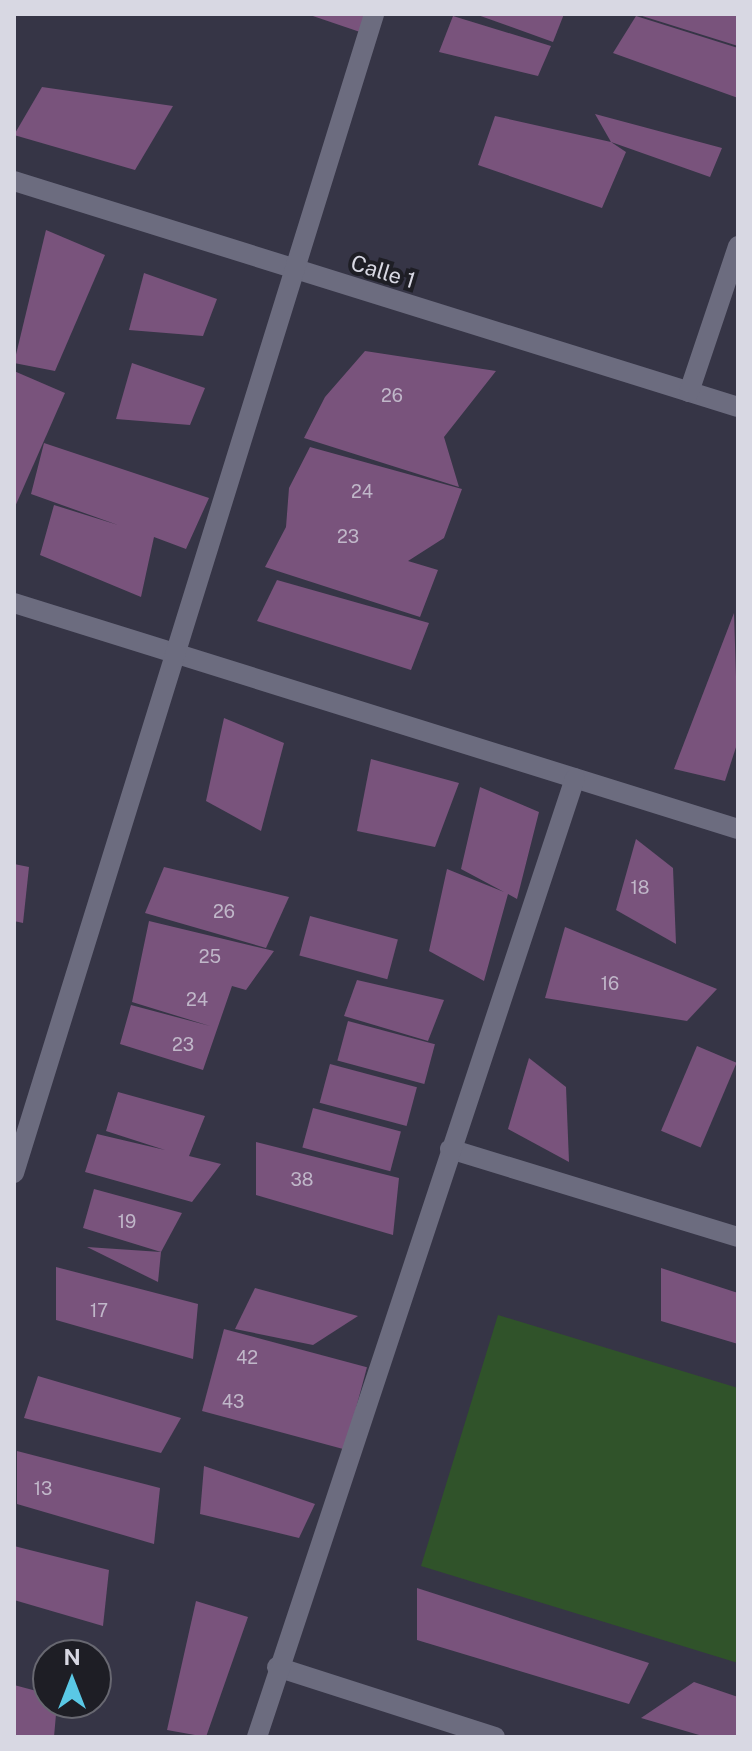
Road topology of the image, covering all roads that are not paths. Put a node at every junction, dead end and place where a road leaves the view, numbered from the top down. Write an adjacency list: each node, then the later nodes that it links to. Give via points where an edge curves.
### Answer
1 (374, 14): 4 (street)
2 (14, 181): 4 (street, Calle 1)
3 (738, 246): 5 (street)
4 (292, 268): 5 (street, Calle 1); 8 (street)
5 (689, 392): 6 (street, Calle 1)
6 (738, 407)
7 (14, 603): 8 (street)
8 (179, 651): 9 (street); 12 (street)
9 (575, 778): 10 (street); 11 (street)
10 (738, 829)
11 (450, 1149): 13 (street); 14 (street)
12 (14, 1173)
13 (738, 1237)
14 (277, 1667): 15 (street); 16 (street)
15 (257, 1737)
16 (495, 1737)

